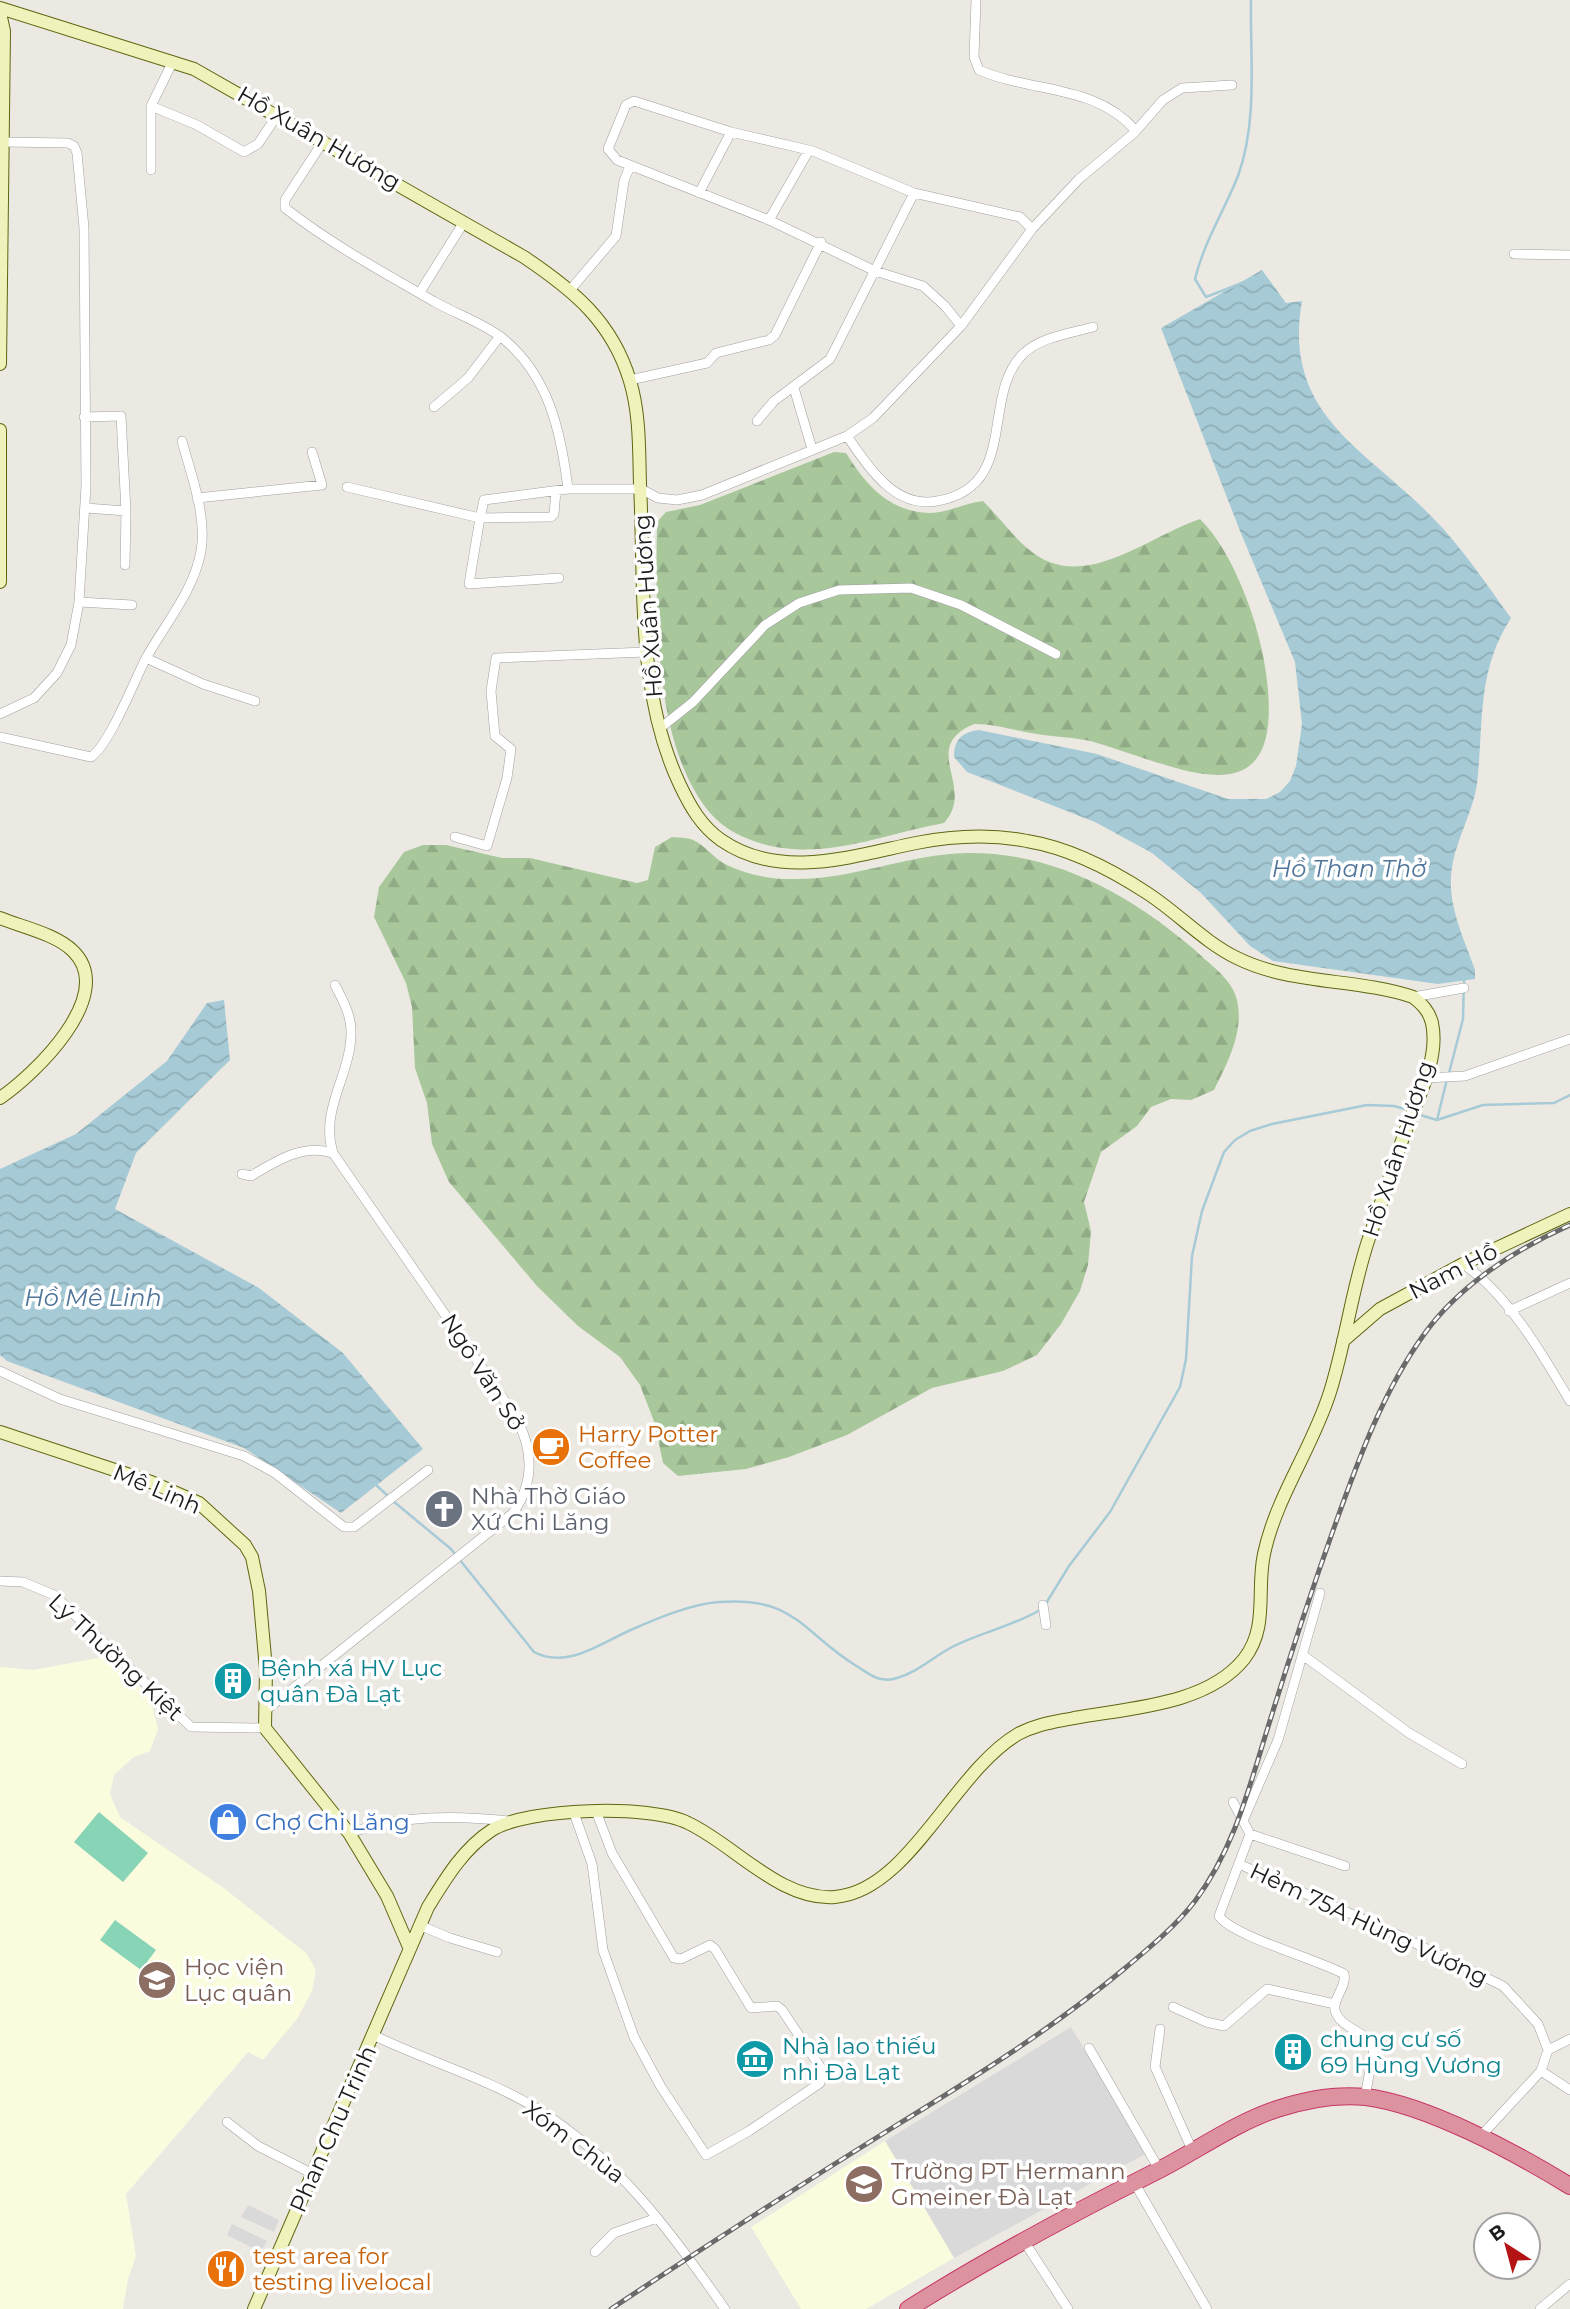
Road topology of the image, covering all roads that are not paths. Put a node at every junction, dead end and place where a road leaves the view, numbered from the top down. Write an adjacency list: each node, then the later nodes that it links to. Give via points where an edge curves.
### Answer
1 (976, 0): 7 (street, via 974,57 979,70 1098,100)
2 (0, 11): 3 (main road, Hồ Xuân Hương); 10 (main road)
3 (173, 61): 5 (street); 6 (main road, Hồ Xuân Hương)
4 (1232, 85): 7 (street, via 1171,92)
5 (151, 106): 6 (street, via 205,128 244,152 258,144); 13 (street)
6 (278, 114): 9 (main road, Hồ Xuân Hương)
7 (1136, 131): 19 (street, via 1079,179)
8 (731, 132): 11 (street); 12 (street, via 629,102 608,149); 15 (street)
9 (324, 140): 18 (main road, Hồ Xuân Hương); 25 (street, via 285,200 285,208)
10 (4, 142): 14 (main road); 33 (street, via 68,144 77,153 84,229)
11 (809, 150): 16 (street); 17 (street)
12 (630, 166): 15 (street); 24 (street, via 615,236)
13 (151, 170)
14 (2, 187): 29 (main road)
15 (699, 193): 17 (street)
16 (914, 193): 19 (street, via 1020,217); 23 (street)
17 (769, 220): 20 (street)
18 (464, 222): 24 (main road, Hồ Xuân Hương); 25 (street)
19 (1032, 229): 26 (street)
20 (821, 242): 23 (street); 30 (street, via 769,340 716,353 707,363)
21 (1514, 254): 22 (street)
22 (1570, 255)
23 (876, 271): 26 (street, via 923,286); 31 (street, via 830,359)
24 (571, 289): 30 (main road, Hồ Xuân Hương, via 599,320)
25 (420, 292): 28 (street)
26 (961, 326): 36 (street, via 873,418)
27 (1093, 327): 36 (street, via 1044,341 1023,354 1006,390 984,473 969,490 931,502 892,491)
28 (500, 336): 32 (street, via 468,378); 42 (street, via 547,396 562,438)
29 (0, 364)
30 (630, 380): 43 (main road, Hồ Xuân Hương)
31 (794, 388): 34 (street, via 774,401); 38 (street)
32 (434, 407)
33 (85, 417): 46 (street); 47 (street, via 121,416)
34 (757, 421)
35 (0, 430): 40 (main road)
36 (847, 436): 38 (street)
37 (182, 441): 45 (street)
38 (812, 449): 43 (street, via 702,495 658,499)
39 (312, 452): 45 (street, via 322,485)
40 (0, 479): 51 (main road)
41 (347, 487): 48 (street)
42 (568, 489): 43 (street); 44 (street)
43 (641, 489): 54 (main road, Hồ Xuân Hương)
44 (556, 491): 48 (street, via 484,500); 48 (street, via 551,517)
45 (197, 498): 56 (street, via 202,534 195,572)
46 (86, 508): 47 (street); 52 (street)
47 (126, 511): 49 (street)
48 (480, 518): 50 (street, via 469,584)
49 (125, 565)
50 (559, 578)
51 (0, 582)
52 (79, 602): 53 (street); 58 (street, via 71,645 57,673 34,698)
53 (132, 605)
54 (646, 652): 59 (main road, Hồ Xuân Hương); 61 (street, via 496,658 491,691 495,736 511,749 507,778 487,846)
55 (1056, 654): 59 (street, via 961,605 911,588 839,590 799,603 765,625 693,702)
56 (146, 658): 57 (street); 60 (street, via 103,744 90,757)
57 (255, 701)
58 (0, 714)
59 (659, 729): 65 (main road, Hồ Xuân Hương, via 673,771 700,821 741,851 769,860 808,862 854,859 919,842 985,836 1030,841 1094,863 1147,893 1213,944 1260,968)
60 (0, 737)
61 (455, 837)
62 (0, 918): 68 (main road, via 73,950 84,979 78,1012 66,1034 39,1067)
63 (335, 985): 69 (street, Ngô Văn Sở, via 351,1030 329,1117)
64 (1464, 988): 65 (street)
65 (1413, 997): 67 (main road, Hồ Xuân Hương, via 1428,1011 1433,1028)
66 (1570, 1039): 67 (street, via 1465,1076)
67 (1424, 1083): 75 (main road, Hồ Xuân Hương, via 1357,1273)
68 (0, 1098)
69 (334, 1153): 70 (street, via 313,1148 251,1176); 85 (street, Ngô Văn Sở, via 523,1429 530,1458 525,1492 513,1513)
70 (242, 1174)
71 (1570, 1214): 72 (main road, Nam Hồ)
72 (1463, 1264): 74 (street, via 1483,1277); 75 (main road, Nam Hồ, via 1380,1309)
73 (1570, 1283): 74 (street)
74 (1509, 1311): 77 (street)
75 (1343, 1340): 89 (main road, Hồ Xuân Hương, via 1330,1394 1263,1556 1262,1609 1255,1640 1243,1660 1221,1680 1193,1695 1038,1725 1013,1737 974,1771 895,1866 875,1884 846,1896 811,1895 787,1885 685,1821 642,1811)
76 (0, 1371): 79 (street, via 53,1396 244,1456 275,1473 344,1527 354,1527)
77 (1570, 1401)
78 (0, 1432): 85 (main road, Mê Linh, via 170,1490 199,1503 236,1534 251,1557 259,1591)
79 (428, 1470)
80 (0, 1581): 86 (street, Lý Thường Kiệt, via 23,1581 54,1595 191,1727)
81 (1320, 1593): 84 (street)
82 (1043, 1605): 83 (street)
83 (1046, 1625)
84 (1304, 1656): 87 (street, via 1409,1733); 92 (street, via 1278,1740)
85 (266, 1710): 86 (main road, Mê Linh)
86 (265, 1728): 93 (main road)
87 (1462, 1764)
88 (1233, 1802): 92 (street)
89 (596, 1811): 90 (main road, Hồ Xuân Hương); 90 (street, via 612,1853 674,1958 710,1945 716,1949 751,2008 777,2006 782,2010 823,2071 820,2083 706,2155 634,2037 603,1950 592,1864)
90 (574, 1813): 91 (main road, Hồ Xuân Hương)
91 (512, 1821): 93 (street, via 422,1818 375,1824); 97 (main road, Hồ Xuân Hương, via 471,1847 452,1869)
92 (1243, 1821): 94 (street)
93 (349, 1833): 98 (main road, via 381,1885)
94 (1250, 1834): 95 (street); 96 (street)
95 (1239, 1864): 100 (street, via 1220,1918 1344,1974); 106 (street, Hẻm 75A Hùng Vương, via 1503,1986 1538,2024)
96 (1345, 1866)
97 (419, 1925): 98 (main road, Hồ Xuân Hương); 99 (street)
98 (409, 1947): 103 (main road, Phan Chu Trinh)
99 (497, 1952)
100 (1335, 2004): 101 (street, via 1267,1989 1224,2026); 109 (street, via 1339,2019 1374,2048)
101 (1173, 2007)
102 (1160, 2029): 112 (street, via 1155,2067)
103 (375, 2036): 114 (main road, Phan Chu Trinh); 117 (street, Xóm Chùa, via 536,2108 611,2166)
104 (1570, 2039): 106 (street)
105 (1088, 2048): 113 (street)
106 (1548, 2050): 107 (street)
107 (1541, 2071): 108 (street); 111 (street)
108 (1570, 2090)
109 (1365, 2097): 111 (highway, via 1416,2111); 112 (highway, via 1317,2100 1274,2110)
110 (227, 2122): 114 (street, via 258,2146)
111 (1479, 2138): 116 (highway)
112 (1193, 2152): 113 (highway)
113 (1159, 2169): 115 (highway)
114 (313, 2174): 121 (main road, Phan Chu Trinh)
115 (1134, 2182): 118 (highway); 125 (street)
116 (1570, 2186)
117 (657, 2218): 119 (street, via 614,2233); 122 (street, Xóm Chùa)
118 (1024, 2241): 123 (highway); 124 (street)
119 (595, 2252)
120 (1570, 2284): 126 (street)
121 (254, 2309)
122 (724, 2309)
123 (908, 2309)
124 (1068, 2309)
125 (1206, 2309)
126 (1540, 2309)

